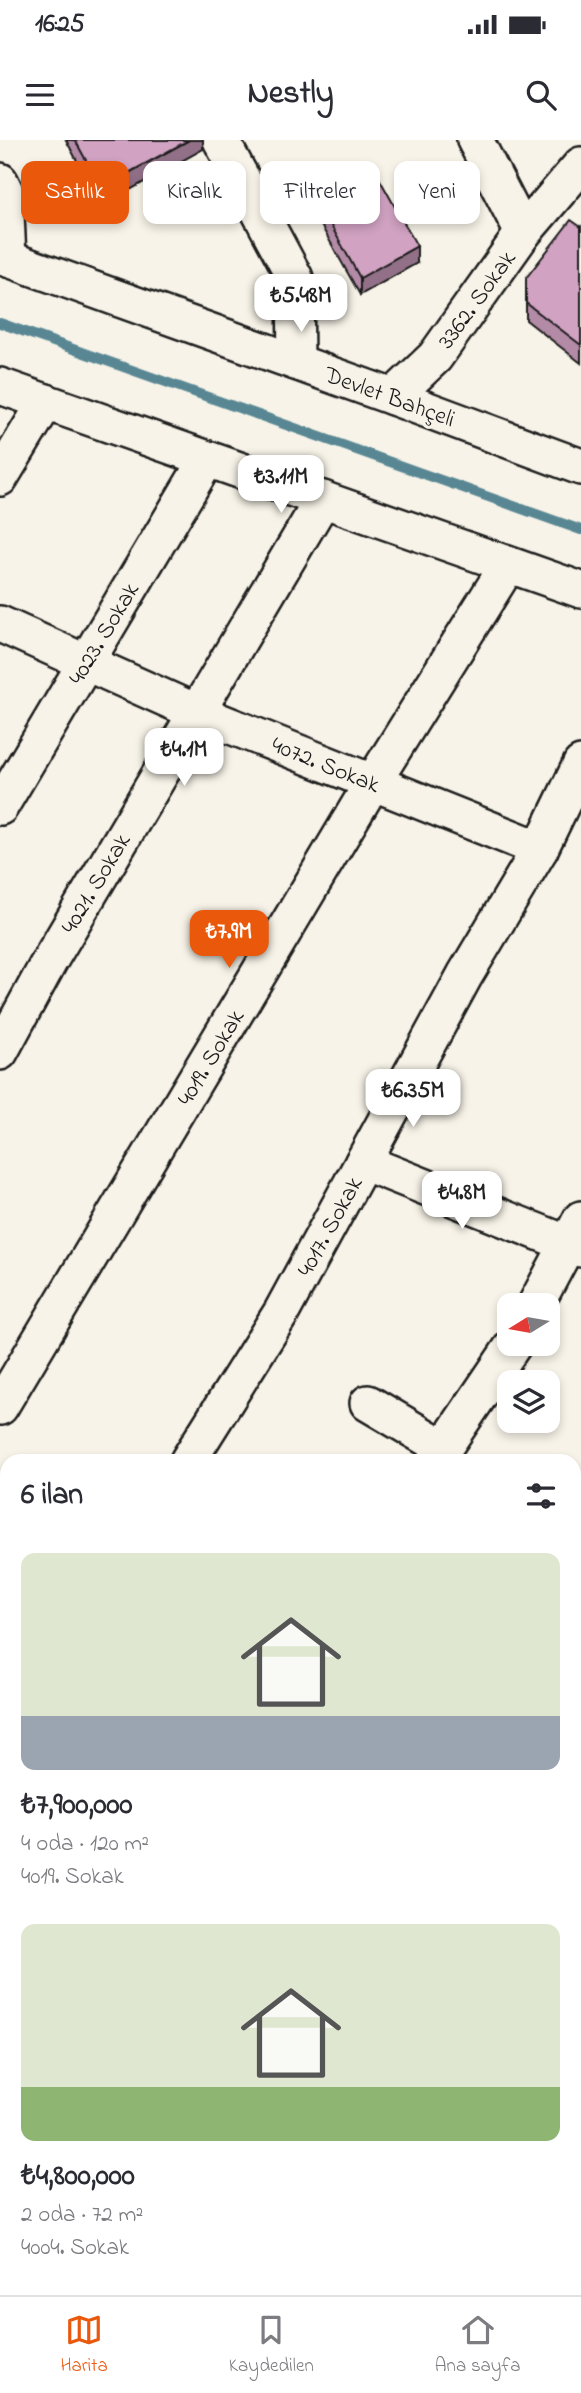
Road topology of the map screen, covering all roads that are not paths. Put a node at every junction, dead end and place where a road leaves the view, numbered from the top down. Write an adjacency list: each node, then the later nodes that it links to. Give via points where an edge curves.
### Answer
1 (221, 140): 7 (street, via 295,278)
2 (475, 140): 5 (street)
3 (581, 165): 5 (street, 3362. Sokak)
4 (0, 181): 6 (street, via 5,191)
5 (523, 233): 9 (street, 3362. Sokak, via 435,356)
6 (4, 258): 7 (street, Devlet Bahçeli)
7 (296, 362): 9 (street, Devlet Bahçeli)
8 (0, 386): 10 (street)
9 (393, 397): 12 (street, Devlet Bahçeli)
10 (46, 402): 11 (street); 13 (street)
11 (207, 459): 14 (street); 18 (street, 4023. Sokak)
12 (581, 467)
13 (0, 478)
14 (323, 499): 15 (street); 19 (street, 4021. Sokak)
15 (508, 565): 16 (street); 21 (street, 4019. Sokak)
16 (581, 590)
17 (0, 624): 18 (street, 4072. Sokak)
18 (85, 663): 19 (street, 4072. Sokak); 22 (street, 4023. Sokak)
19 (196, 712): 21 (street, 4072. Sokak); 24 (street, 4021. Sokak)
20 (581, 764): 23 (street, 4017. Sokak)
21 (373, 782): 23 (street, 4072. Sokak); 30 (street, 4019. Sokak)
22 (0, 807)
23 (540, 849): 25 (street, 4017. Sokak)
24 (0, 1052)
25 (363, 1162): 26 (street); 31 (street, 4017. Sokak, via 281,1313)
26 (577, 1237): 27 (street)
27 (543, 1293)
28 (506, 1356): 33 (street)
29 (368, 1404): 32 (street)
30 (0, 1407)
31 (192, 1454)
32 (439, 1454)
33 (441, 1454)

